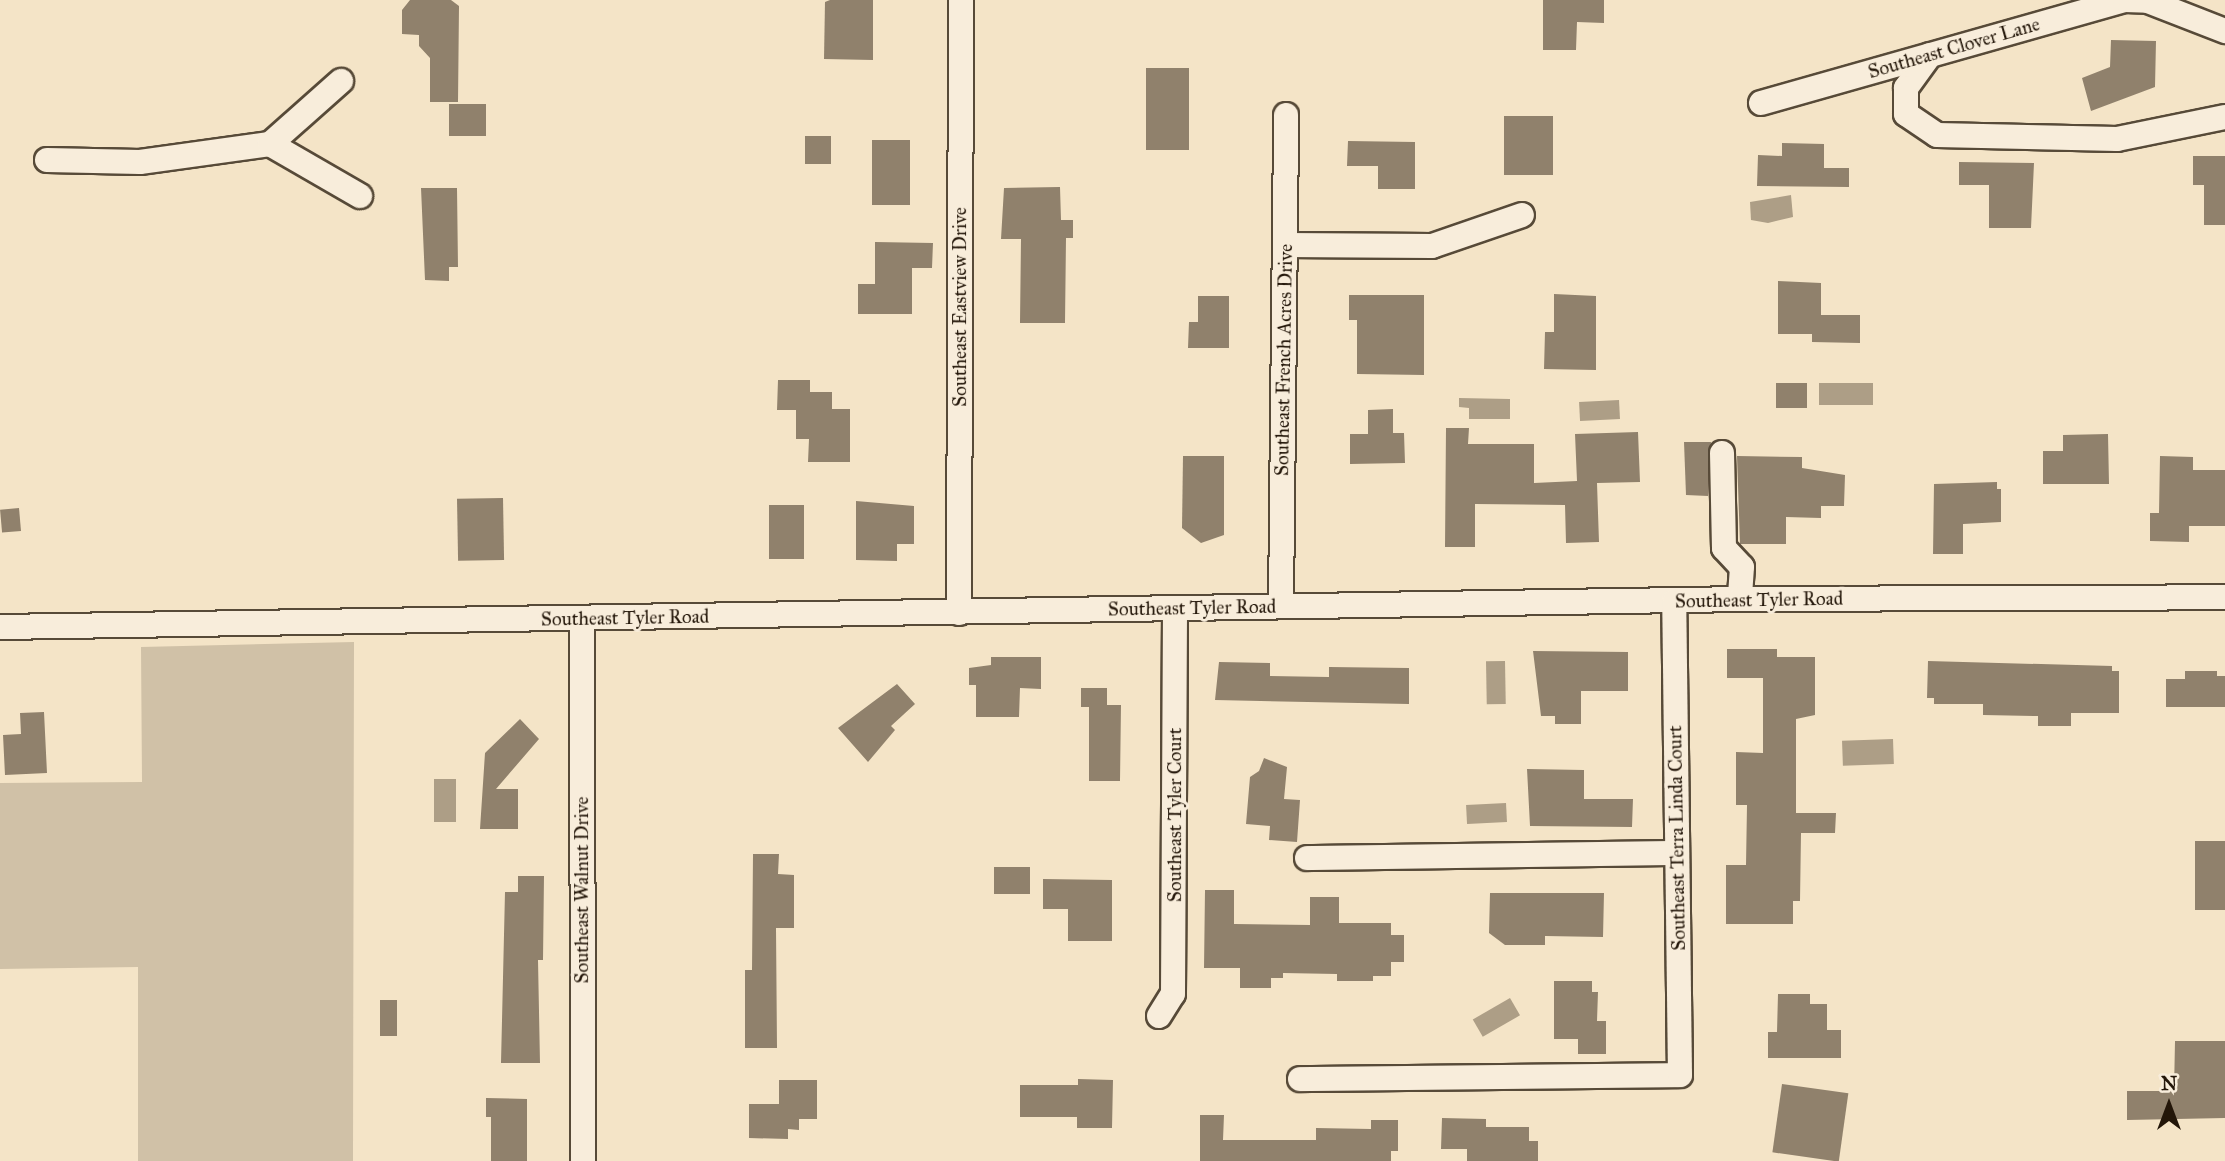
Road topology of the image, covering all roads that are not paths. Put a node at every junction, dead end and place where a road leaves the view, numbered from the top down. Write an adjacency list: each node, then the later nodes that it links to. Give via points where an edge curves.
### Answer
1 (961, 0): 19 (street, Southeast Eastview Drive)
2 (2225, 31): 3 (street, Southeast Clover Lane, via 2148,1 2124,0)
3 (1930, 55): 5 (street, Southeast Clover Lane); 7 (street, via 1906,88 1906,114 1937,135 2117,139)
4 (341, 81): 8 (street)
5 (1761, 103)
6 (1286, 115): 12 (street, Southeast French Acres Drive)
7 (2225, 117)
8 (271, 144): 9 (street, via 140,162); 10 (street)
9 (47, 160)
10 (360, 197)
11 (1522, 215): 12 (street, via 1432,246)
12 (1285, 245): 17 (street, Southeast French Acres Drive)
13 (1722, 453): 15 (street, via 1724,548 1742,567)
14 (2225, 597): 15 (street, Southeast Tyler Road)
15 (1741, 599): 16 (street, Southeast Tyler Road)
16 (1674, 601): 17 (street, Southeast Tyler Road); 22 (street, Southeast Terra Linda Court)
17 (1282, 606): 18 (street, Southeast Tyler Road)
18 (1175, 609): 19 (street, Southeast Tyler Road); 24 (street, Southeast Tyler Court, via 1173,994)
19 (959, 614): 20 (street, Southeast Tyler Road)
20 (582, 619): 21 (street, Southeast Tyler Road); 26 (street, Southeast Walnut Drive)
21 (0, 627)
22 (1677, 853): 23 (street); 25 (street, Southeast Terra Linda Court, via 1680,1075)
23 (1307, 858)
24 (1159, 1016)
25 (1300, 1079)
26 (583, 1161)

